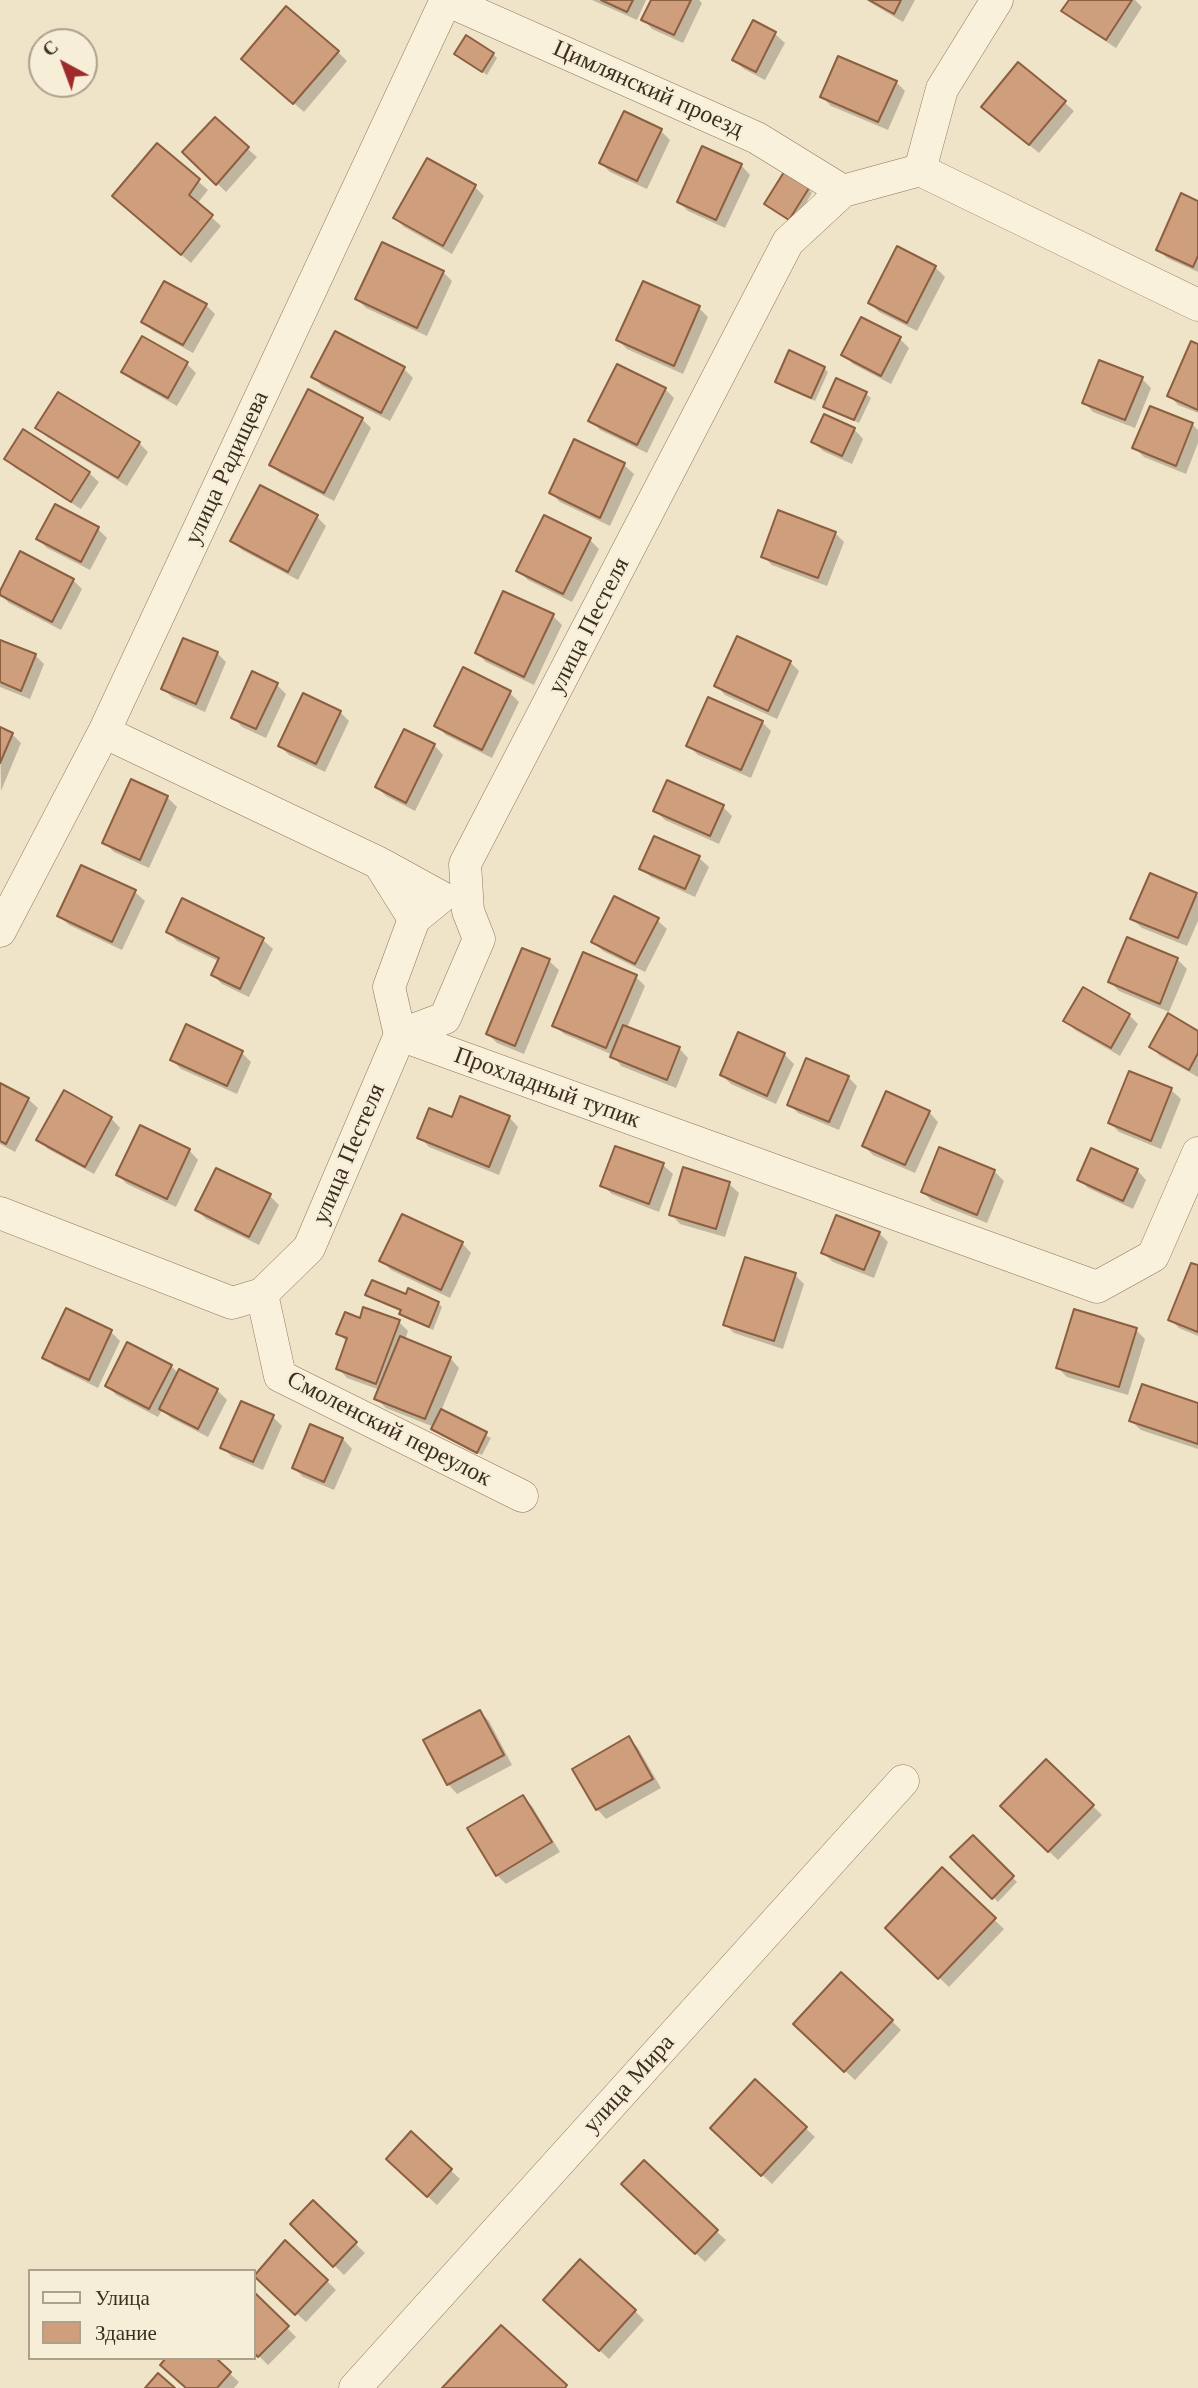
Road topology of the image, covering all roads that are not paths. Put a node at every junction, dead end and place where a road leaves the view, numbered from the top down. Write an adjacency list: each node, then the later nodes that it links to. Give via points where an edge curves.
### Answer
1 (446, 0): 4 (street, Цимлянский проезд, via 757,138); 6 (street, улица Радищева)
2 (996, 0): 3 (street, via 942,89)
3 (920, 170): 4 (street, улица Пестеля); 5 (street)
4 (843, 191): 8 (street, улица Пестеля, via 788,242 465,864)
5 (1198, 305)
6 (104, 732): 7 (street); 10 (street, улица Радищева)
7 (379, 863): 8 (street); 9 (street)
8 (454, 904): 9 (street); 11 (street, улица Пестеля, via 479,939 444,1018)
9 (414, 919): 11 (street, via 389,987)
10 (0, 932)
11 (400, 1035): 12 (street, Прохладный тупик, via 1097,1287 1153,1256); 14 (street, улица Пестеля, via 309,1248)
12 (1198, 1153)
13 (0, 1213): 14 (street, via 232,1303)
14 (262, 1294): 15 (street, Смоленский переулок, via 279,1376)
15 (522, 1496)
16 (903, 1781): 17 (street, улица Мира)
17 (355, 2388)

